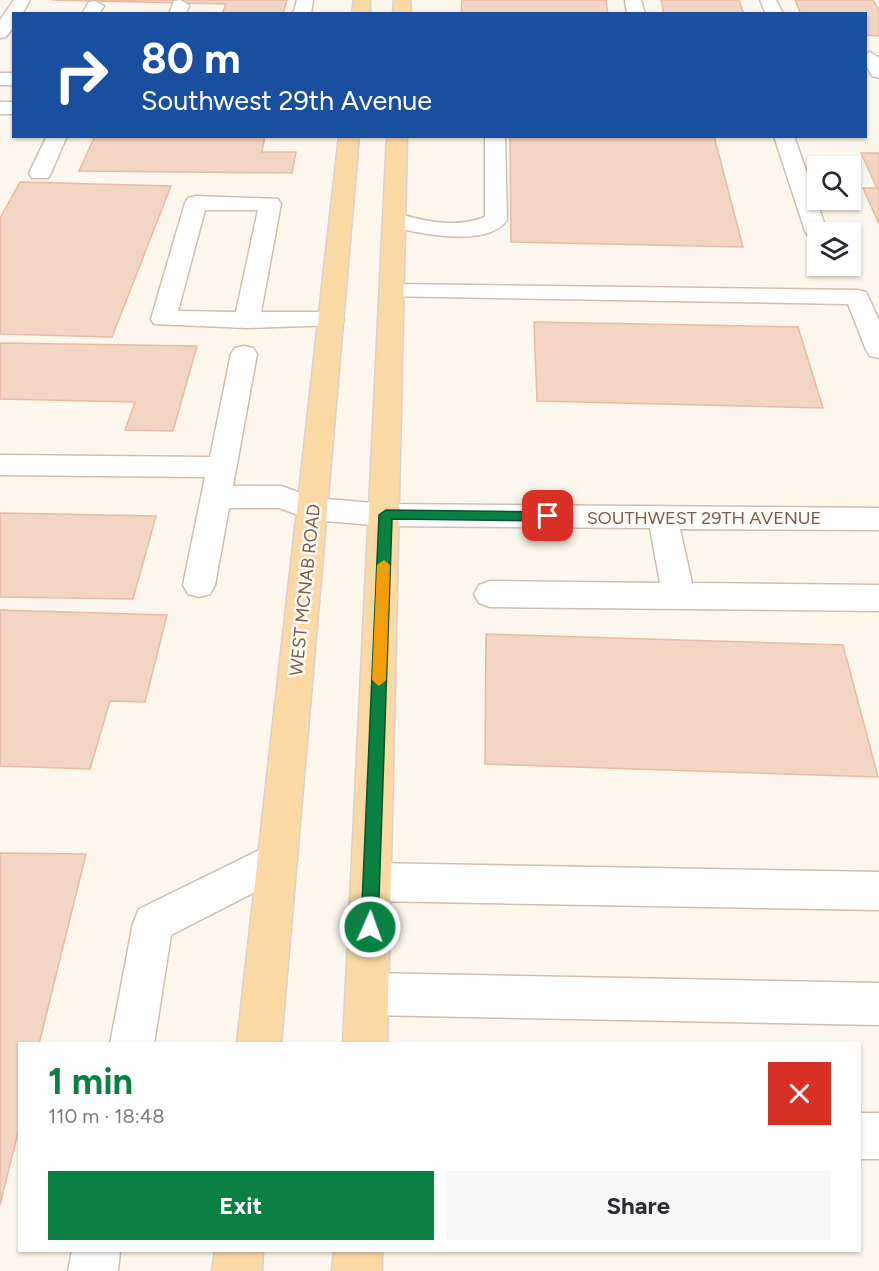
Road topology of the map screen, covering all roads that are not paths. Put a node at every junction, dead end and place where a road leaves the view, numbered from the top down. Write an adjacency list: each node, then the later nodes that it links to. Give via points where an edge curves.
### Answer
1 (12, 15): 2 (street)
2 (0, 33)
3 (56, 138): 8 (street)
4 (350, 138): 13 (main road, WEST MCNAB ROAD)
5 (397, 138): 9 (main road)
6 (495, 138): 9 (street, via 496,220 479,228 456,231)
7 (785, 138): 10 (street)
8 (40, 173)
9 (395, 220): 11 (main road)
10 (813, 222)
11 (392, 291): 14 (street, via 857,297); 20 (main road)
12 (247, 320): 12 (street, via 163,319 196,203 270,204); 13 (street)
13 (331, 320): 19 (main road, WEST MCNAB ROAD)
14 (879, 350)
15 (244, 354): 17 (street)
16 (0, 465): 17 (street)
17 (222, 467): 18 (street)
18 (216, 497): 19 (street, SOUTHWEST 29TH AVENUE, via 281,497); 23 (street)
19 (313, 509): 20 (street, SOUTHWEST 29TH AVENUE); 27 (main road, WEST MCNAB ROAD)
20 (386, 515): 21 (street, SOUTHWEST 29TH AVENUE); 28 (main road)
21 (663, 517): 22 (street, SOUTHWEST 29TH AVENUE); 25 (street)
22 (879, 519)
23 (199, 585)
24 (490, 594): 25 (street)
25 (679, 597): 26 (street)
26 (879, 598)
27 (278, 860): 32 (street, via 153,923); 33 (main road, WEST MCNAB ROAD)
28 (372, 882): 29 (street); 30 (main road)
29 (879, 891)
30 (367, 994): 31 (street); 34 (main road)
31 (879, 1004)
32 (132, 1042)
33 (259, 1042)
34 (365, 1042)
35 (861, 1136): 36 (street)
36 (879, 1136)
37 (96, 1252): 40 (street)
38 (239, 1252): 41 (main road)
39 (358, 1252): 42 (main road)
40 (93, 1271)
41 (237, 1271)
42 (357, 1271)

